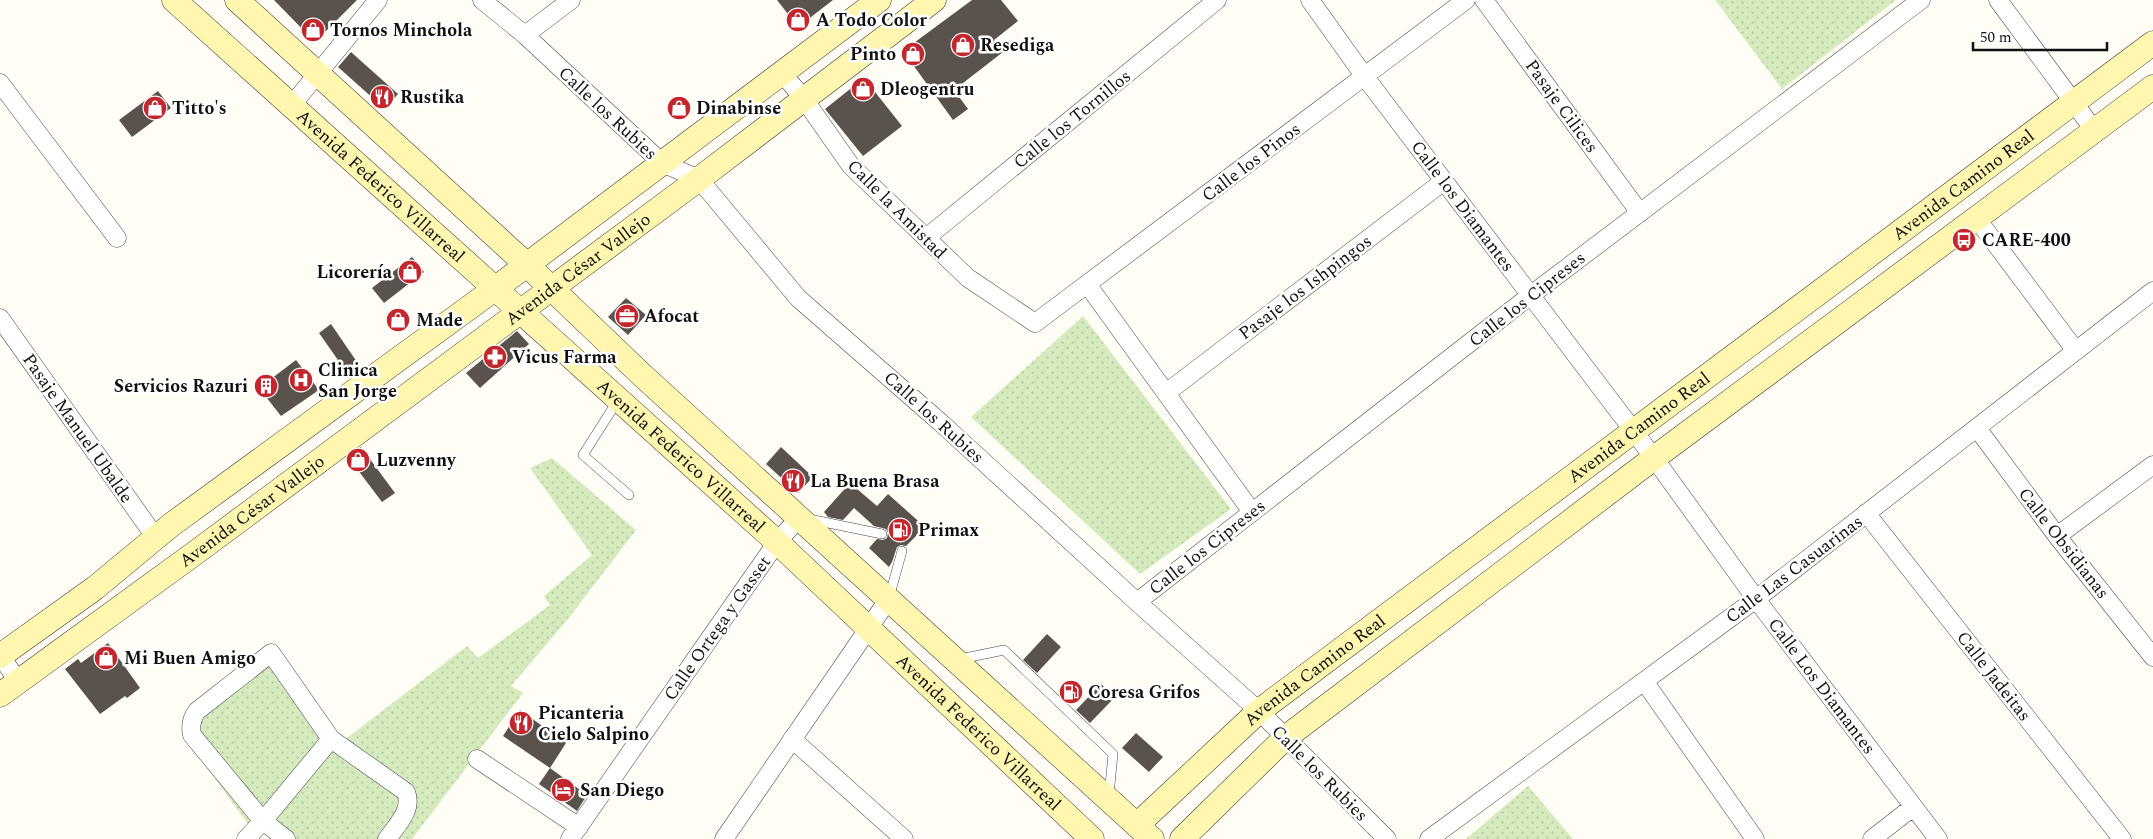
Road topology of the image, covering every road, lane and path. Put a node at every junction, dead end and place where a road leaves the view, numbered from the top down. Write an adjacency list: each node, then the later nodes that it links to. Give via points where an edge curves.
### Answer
1 (174, 0): 24 (main road, Avenida Federico Villarreal)
2 (237, 0): 18 (main road, Avenida Federico Villarreal)
3 (378, 0): 18 (street)
4 (482, 0): 15 (street, Calle los Rubies)
5 (571, 0): 15 (street)
6 (934, 0): 14 (main road, Avenida César Vallejo)
7 (1217, 0): 32 (street, Calle los Tornillos)
8 (1310, 0): 19 (street, Calle los Diamantes)
9 (1466, 0): 19 (street, Calle los Pinos)
10 (1484, 0): 29 (street, Pasaje Cilices)
11 (1921, 0): 29 (street, Calle los Cipreses)
12 (1998, 0): 23 (street)
13 (876, 1): 14 (main road); 17 (main road, Avenida César Vallejo)
14 (896, 30): 22 (main road, Avenida César Vallejo)
15 (525, 36): 26 (street, Calle los Rubies)
16 (2153, 43): 23 (main road, Avenida Camino Real)
17 (781, 72): 22 (street, Calle la Amistad); 26 (main road, Avenida César Vallejo)
18 (317, 73): 24 (street); 33 (main road, Avenida Federico Villarreal)
19 (1365, 77): 28 (street, Calle los Diamantes); 34 (street, Calle los Pinos)
20 (0, 83): 31 (street)
21 (2153, 88): 25 (main road, Avenida Camino Real)
22 (804, 99): 27 (main road, Avenida César Vallejo); 32 (street, Calle la Amistad, via 851,166)
23 (2073, 103): 25 (street); 48 (main road, Avenida Camino Real)
24 (292, 106): 35 (main road, Avenida Federico Villarreal)
25 (2094, 130): 30 (main road, Avenida Camino Real)
26 (662, 163): 27 (street, Calle los Rubies); 33 (main road, Avenida César Vallejo)
27 (699, 179): 36 (main road, Avenida César Vallejo); 65 (street, Calle los Rubies, via 798,298)
28 (1444, 181): 38 (street, Calle los Diamantes); 45 (street, Pasaje los Ishpingos)
29 (1640, 212): 38 (street, Calle los Cipreses)
30 (1977, 219): 43 (street); 49 (main road, Avenida Camino Real)
31 (117, 238)
32 (926, 238): 41 (street, Calle la Amistad, via 968,278)
33 (527, 265): 35 (main road, Avenida César Vallejo); 36 (main road, Avenida Federico Villarreal)
34 (1087, 284): 41 (street, Calle los Pinos); 45 (street)
35 (496, 288): 39 (main road, Avenida Federico Villarreal); 51 (main road, Avenida César Vallejo)
36 (552, 289): 39 (main road, Avenida César Vallejo); 44 (main road, Avenida Federico Villarreal)
37 (2153, 291): 43 (street, Calle Las Casuarinas)
38 (1531, 295): 48 (street, Calle los Diamantes); 54 (street, Calle los Cipreses)
39 (520, 312): 46 (main road, Avenida Federico Villarreal); 53 (main road, Avenida César Vallejo)
40 (0, 318): 42 (street, Pasaje Manuel Ubalde)
41 (1035, 323)
42 (5, 336): 59 (street, Pasaje Manuel Ubalde)
43 (2076, 351): 47 (street, Calle Las Casuarinas)
44 (643, 376): 46 (main road); 56 (main road, Avenida Federico Villarreal)
45 (1166, 393): 54 (street)
46 (618, 400): 52 (lane, via 583,454); 60 (main road, Avenida Federico Villarreal)
47 (1977, 428): 55 (street, Calle Las Casuarinas); 58 (street, Calle Obsidianas)
48 (1633, 430): 49 (street, Calle los Diamantes); 73 (main road, Avenida Camino Real)
49 (1654, 458): 63 (street, Calle Los Diamantes); 74 (main road, Avenida Camino Real)
50 (2153, 465): 58 (street)
51 (226, 486): 53 (main road); 59 (main road, Avenida César Vallejo)
52 (629, 495)
53 (254, 509): 66 (main road, Avenida César Vallejo)
54 (1252, 512): 65 (street, Calle los Cipreses)
55 (1866, 514): 63 (street, Calle Las Casuarinas); 96 (street, Calle Jadeitas)
56 (800, 518): 57 (lane); 60 (street, Calle Ortega y Gasset); 64 (main road, Avenida Federico Villarreal)
57 (882, 534)
58 (2057, 536): 69 (street, Calle Obsidianas)
59 (156, 538): 62 (main road, Avenida César Vallejo)
60 (777, 542): 67 (main road, Avenida Federico Villarreal); 83 (street, Calle Ortega y Gasset)
61 (902, 551): 64 (lane)
62 (95, 588): 66 (main road); 68 (main road, Avenida César Vallejo)
63 (1756, 599): 71 (street, Calle Las Casuarinas); 79 (street, Calle Los Diamantes)
64 (888, 600): 67 (street); 70 (main road, Avenida Federico Villarreal)
65 (1137, 602): 73 (street, Calle los Rubies)
66 (114, 612): 72 (main road, Avenida César Vallejo)
67 (869, 629): 76 (street); 89 (main road, Avenida Federico Villarreal)
68 (0, 656): 72 (street)
69 (2153, 657)
70 (956, 660): 78 (main road, Avenida Federico Villarreal); 78 (lane, via 1004,650 1113,754)
71 (1644, 681): 92 (street, Calle Las Casuarinas); 93 (street)
72 (9, 688)
73 (1258, 711): 74 (street, Calle los Rubies); 82 (main road, Avenida Camino Real)
74 (1285, 738): 90 (main road, Avenida Camino Real); 91 (street, Calle los Rubies)
75 (331, 739): 80 (street); 80 (street, via 271,653 197,711 191,722 192,736); 86 (street, via 401,787 408,798 406,812)
76 (792, 739): 81 (street); 87 (street)
77 (477, 759): 83 (street)
78 (1108, 798): 82 (main road, Avenida Federico Villarreal)
79 (1913, 807): 94 (street); 95 (street, Calle Los Diamantes)
80 (263, 821): 84 (street); 85 (street)
81 (883, 832): 88 (street)
82 (1145, 832)
83 (574, 833)
84 (246, 839)
85 (286, 839)
86 (387, 839)
87 (724, 839)
88 (904, 839)
89 (1092, 839)
90 (1182, 839)
91 (1387, 839)
92 (1429, 839)
93 (1755, 839)
94 (1872, 839)
95 (1938, 839)
96 (2122, 839)

